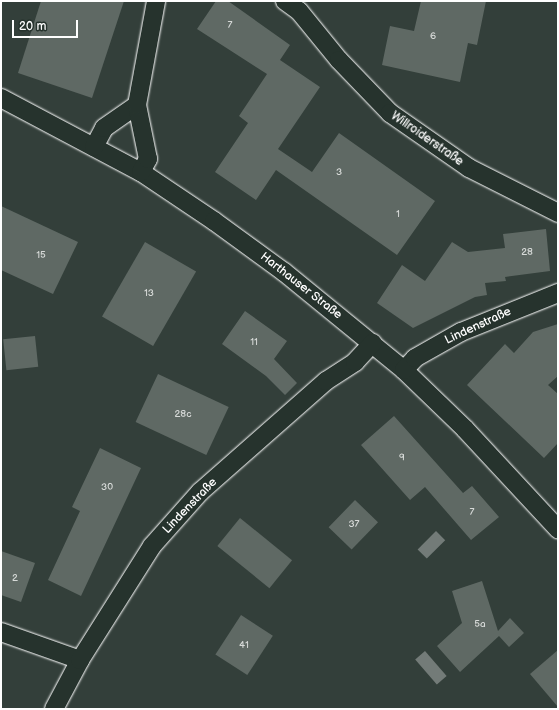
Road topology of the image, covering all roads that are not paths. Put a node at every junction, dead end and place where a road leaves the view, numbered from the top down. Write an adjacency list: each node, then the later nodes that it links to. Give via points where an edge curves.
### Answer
1 (156, 1): 4 (street)
2 (285, 1): 7 (street, Willroiderstraße, via 299,11 339,60 390,113 469,168)
3 (1, 98): 5 (street, Harthauser Straße)
4 (137, 105): 5 (street, via 104,128); 6 (street, via 148,159)
5 (94, 147): 6 (street, Harthauser Straße)
6 (140, 172): 9 (street, Harthauser Straße, via 284,272)
7 (558, 213)
8 (558, 292): 10 (street, Lindenstraße, via 461,332 415,358)
9 (373, 343): 10 (street, Harthauser Straße); 13 (street, Lindenstraße, via 355,362 326,381 200,492 152,546)
10 (404, 370): 11 (street, Harthauser Straße, via 465,428)
11 (558, 529)
12 (1, 632): 13 (street)
13 (80, 660): 14 (street, Lindenstraße)
14 (54, 709)

